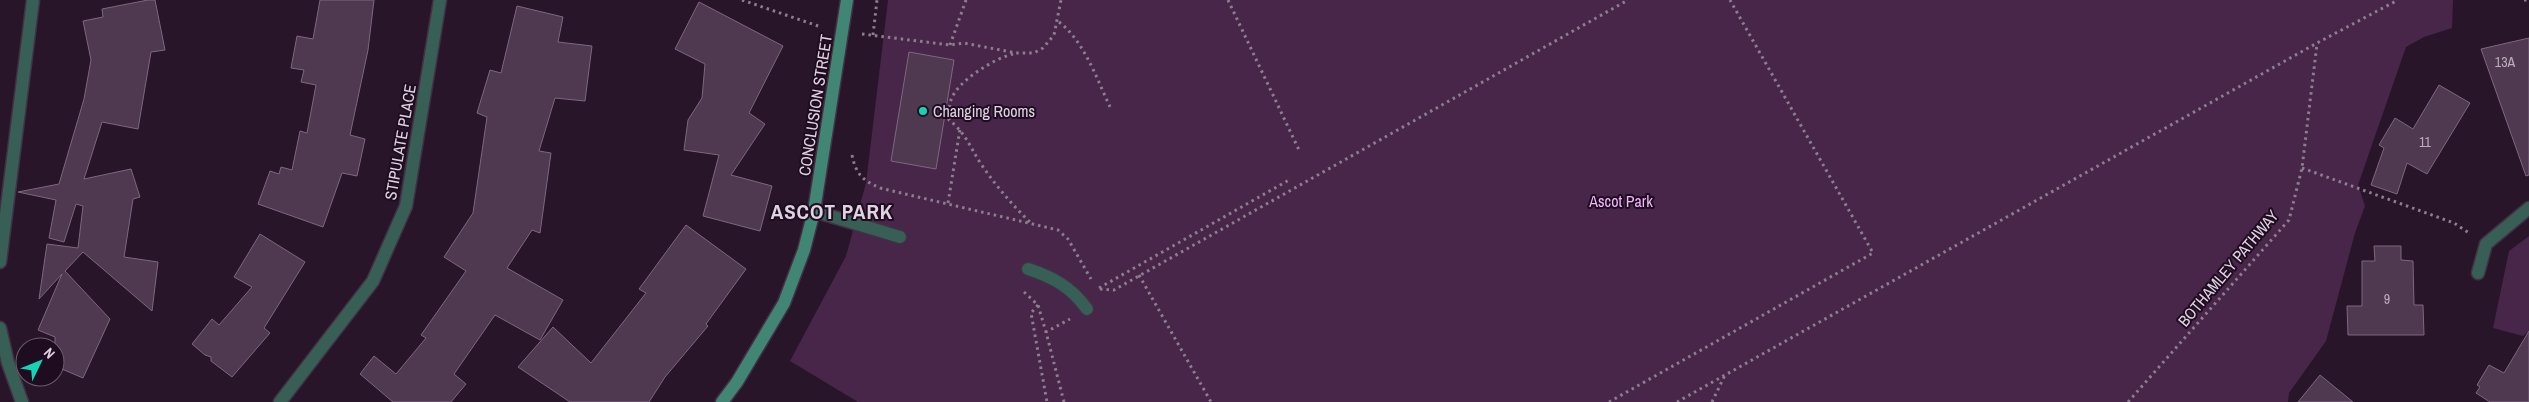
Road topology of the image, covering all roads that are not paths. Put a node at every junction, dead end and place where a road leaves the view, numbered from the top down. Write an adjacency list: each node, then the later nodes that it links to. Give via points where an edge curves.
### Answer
1 (33, 0): 7 (street)
2 (440, 0): 13 (street, STIPULATE PLACE, via 406,206 373,281)
3 (847, 0): 5 (street, CONCLUSION STREET)
4 (2529, 208): 9 (street, via 2486,244)
5 (814, 211): 6 (street); 14 (street, CONCLUSION STREET, via 804,250 784,303)
6 (900, 237)
7 (0, 262)
8 (1028, 269): 10 (street, via 1065,285)
9 (2478, 273)
10 (1087, 308)
11 (0, 328): 12 (street, via 8,364)
12 (22, 402)
13 (280, 402)
14 (722, 402)

